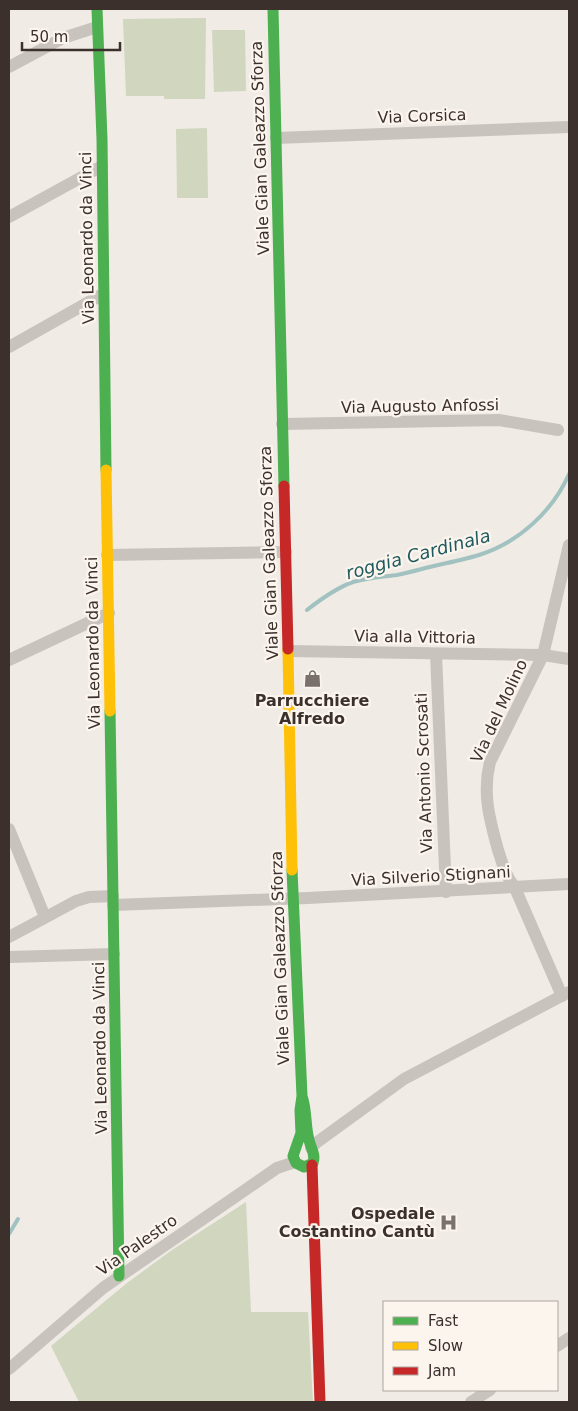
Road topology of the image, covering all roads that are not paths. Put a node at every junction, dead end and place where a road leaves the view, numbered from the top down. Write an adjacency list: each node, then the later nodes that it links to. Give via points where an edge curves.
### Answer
1 (96, 9): 3 (street, Via Leonardo da Vinci)
2 (273, 9): 6 (street, Viale Gian Galeazzo Sforza)
3 (97, 27): 4 (street, via 63,38); 7 (street, Via Leonardo da Vinci)
4 (9, 67)
5 (569, 127): 6 (street, Via Corsica)
6 (276, 138): 11 (street, Viale Gian Galeazzo Sforza)
7 (102, 166): 8 (street); 9 (street, Via Leonardo da Vinci)
8 (9, 218)
9 (103, 294): 10 (street); 15 (street, Via Leonardo da Vinci)
10 (9, 347)
11 (282, 424): 12 (street, Via Augusto Anfossi, via 499,420); 14 (street, Viale Gian Galeazzo Sforza)
12 (558, 430)
13 (569, 545): 19 (street, Via del Molino)
14 (286, 552): 15 (street); 17 (street, Viale Gian Galeazzo Sforza)
15 (107, 555): 16 (street, Via Leonardo da Vinci)
16 (108, 612): 21 (street); 27 (street, Via Leonardo da Vinci)
17 (288, 651): 18 (street, Via alla Vittoria); 26 (street, Viale Gian Galeazzo Sforza)
18 (436, 654): 19 (street, Via alla Vittoria); 25 (street, Via Antonio Scrosati)
19 (543, 655): 20 (street, Via alla Vittoria); 24 (street, Via del Molino, via 490,762 486,780 489,820 507,878)
20 (569, 659)
21 (9, 660)
22 (9, 828): 28 (street)
23 (569, 884): 24 (street, Via Silverio Stignani)
24 (515, 888): 25 (street, Via Silverio Stignani); 32 (street, Via del Molino)
25 (446, 892): 26 (street, Via Silverio Stignani)
26 (293, 899): 27 (street, Via Silverio Stignani); 33 (street, Viale Gian Galeazzo Sforza)
27 (113, 900): 28 (street, Via Silverio Stignani, via 89,897 76,900); 30 (street, Via Leonardo da Vinci)
28 (45, 917): 29 (street, Via Silverio Stignani)
29 (9, 937)
30 (114, 954): 31 (street); 37 (street, Via Leonardo da Vinci)
31 (9, 957)
32 (566, 994): 35 (street, via 404,1079)
33 (302, 1096): 34 (street, Viale Gian Galeazzo Sforza); 35 (street, Viale Gian Galeazzo Sforza)
34 (297, 1148): 35 (street); 36 (street, via 294,1153)
35 (311, 1148): 36 (street, via 315,1159)
36 (303, 1165): 37 (street, Via Palestro, via 277,1168); 42 (street, via 312,1188)
37 (119, 1276): 40 (street, Via Palestro)
38 (569, 1338): 39 (street)
39 (558, 1345)
40 (9, 1369)
41 (488, 1391): 43 (street)
42 (320, 1402)
43 (471, 1402)

